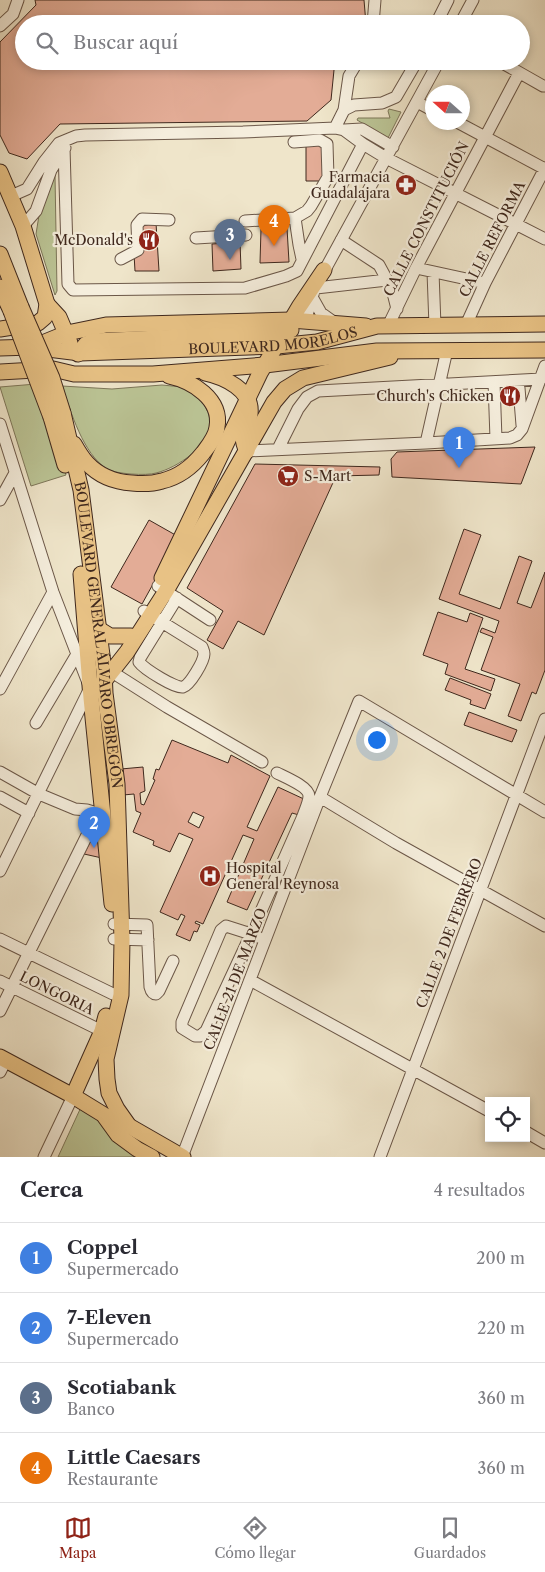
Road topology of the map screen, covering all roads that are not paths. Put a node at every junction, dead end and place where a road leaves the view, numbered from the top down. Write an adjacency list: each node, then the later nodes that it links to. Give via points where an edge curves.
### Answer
1 (18, 0): 8 (street, via 13,14)
2 (375, 0): 5 (street)
3 (448, 0): 6 (street)
4 (473, 0): 7 (street)
5 (374, 15)
6 (440, 15)
7 (465, 15)
8 (0, 26)
9 (353, 70): 17 (street)
10 (412, 70): 17 (street, via 396,97)
11 (434, 70): 15 (street)
12 (514, 70): 13 (street)
13 (519, 73): 14 (street); 20 (street, CALLE CONSTITUCIÓN)
14 (545, 86)
15 (417, 102): 16 (street); 24 (street)
16 (425, 106)
17 (344, 110): 18 (street)
18 (340, 129): 22 (street, via 85,135 76,136); 23 (street); 24 (street, via 362,129)
19 (470, 129): 20 (street)
20 (485, 137): 26 (street); 28 (street, CALLE CONSTITUCIÓN)
21 (294, 142): 30 (street, via 320,140 327,144 328,177 311,206)
22 (64, 144): 29 (street, via 49,156 27,189); 34 (street, via 36,211); 41 (street, via 68,284 73,290 245,288 286,276 296,270)
23 (363, 144): 25 (street); 41 (street)
24 (393, 146): 25 (street)
25 (386, 158): 28 (street); 38 (street)
26 (545, 168): 33 (street, CALLE REFORMA)
27 (0, 172): 29 (main road)
28 (455, 194): 33 (street); 42 (street, CALLE CONSTITUCIÓN)
29 (11, 196): 34 (main road)
30 (295, 218): 32 (street); 41 (street)
31 (169, 220): 40 (street, via 142,219 137,225 138,250)
32 (245, 221)
33 (516, 224): 37 (street); 46 (street, CALLE REFORMA)
34 (23, 226): 49 (main road)
35 (246, 235): 36 (street)
36 (196, 238)
37 (545, 239)
38 (341, 240): 43 (street); 45 (street, via 377,262)
39 (0, 254): 51 (main road)
40 (121, 259)
41 (302, 259)
42 (416, 268): 44 (street); 50 (street, CALLE CONSTITUCIÓN)
43 (324, 270): 48 (street); 59 (main road)
44 (433, 272): 46 (street); 57 (street)
45 (387, 280): 48 (street); 50 (street)
46 (485, 283): 55 (street, CALLE REFORMA)
47 (0, 287): 51 (main road)
48 (314, 293): 52 (street); 53 (street, via 321,313)
49 (47, 304): 58 (main road, via 45,317 38,323); 60 (main road, via 59,317)
50 (397, 308): 56 (street, CALLE CONSTITUCIÓN)
51 (16, 309): 80 (main road, bridge)
52 (306, 321): 53 (main road); 59 (main road); 61 (main road)
53 (336, 324): 56 (main road)
54 (545, 324): 55 (main road, BOULEVARD MORELOS)
55 (466, 325): 57 (main road, BOULEVARD MORELOS)
56 (383, 326): 57 (main road, BOULEVARD MORELOS); 61 (main road, BOULEVARD MORELOS)
57 (435, 326)
58 (0, 329)
59 (284, 333): 60 (main road, via 106,325); 61 (main road, BOULEVARD MORELOS); 67 (main road, BOULEVARD MORELOS); 69 (main road)
60 (67, 334): 62 (main road); 67 (main road, via 70,344)
61 (318, 342): 68 (main road)
62 (32, 347): 63 (main road, BOULEVARD MORELOS); 67 (main road, BOULEVARD MORELOS)
63 (0, 348)
64 (447, 350): 65 (main road, BOULEVARD MORELOS); 66 (main road, BOULEVARD MORELOS); 78 (street)
65 (545, 350)
66 (410, 352): 68 (main road, BOULEVARD MORELOS, via 377,351); 87 (main road, via 295,382 274,402)
67 (80, 353): 71 (main road)
68 (331, 357): 69 (main road, BOULEVARD MORELOS)
69 (264, 365): 72 (main road, BOULEVARD MORELOS); 79 (main road)
70 (545, 366): 75 (street)
71 (53, 369): 73 (main road, BOULEVARD MORELOS); 74 (main road, BOULEVARD MORELOS, via 74,374)
72 (192, 371): 74 (main road, BOULEVARD MORELOS); 79 (main road, via 224,378)
73 (0, 372)
74 (153, 374): 83 (main road, via 190,382 207,396 215,409 218,417 216,433 191,467 175,477 148,484 114,480 87,463)
75 (541, 379): 76 (street); 82 (street)
76 (506, 381): 77 (street); 82 (street, via 519,388)
77 (494, 382): 78 (street); 84 (street)
78 (440, 386): 85 (street); 86 (street, via 318,391 306,397)
79 (248, 400): 87 (main road, via 250,414 242,438); 90 (main road)
80 (57, 415): 83 (main road, BOULEVARD GENERAL ÁLVARO OBREGÓN); 100 (main road, BOULEVARD GENERAL ÁLVARO OBREGÓN, via 76,522)
81 (0, 424): 88 (street)
82 (522, 429): 84 (street, via 510,438)
83 (68, 436): 95 (main road, BOULEVARD GENERAL ÁLVARO OBREGÓN, via 82,490)
84 (496, 439): 85 (street)
85 (426, 444): 86 (street)
86 (278, 449): 87 (street)
87 (247, 450): 90 (main road, via 235,458 213,489); 92 (main road)
88 (15, 473): 89 (street); 91 (street)
89 (0, 500)
90 (200, 501): 92 (main road)
91 (54, 592): 97 (street); 99 (street)
92 (167, 592): 93 (main road); 93 (street); 94 (street)
93 (152, 616): 93 (street, via 202,647 203,657 185,687 162,679 140,662); 96 (main road); 98 (main road)
94 (210, 620)
95 (97, 628): 96 (main road, via 110,636); 98 (main road, BOULEVARD GENERAL ÁLVARO OBREGÓN)
96 (131, 636): 98 (main road)
97 (77, 654): 100 (street); 102 (street)
98 (107, 675): 100 (main road); 103 (street); 110 (main road, BOULEVARD GENERAL ÁLVARO OBREGÓN)
99 (0, 689)
100 (88, 698): 106 (street); 113 (main road, BOULEVARD GENERAL ÁLVARO OBREGÓN)
101 (545, 718): 108 (street, CALLE 2 DE FEBRERO)
102 (36, 722)
103 (262, 762)
104 (0, 772): 106 (street)
105 (277, 773): 118 (street, via 307,790 309,797)
106 (39, 794): 112 (street); 113 (street, via 75,809)
107 (320, 796): 108 (street, CALLE 21 DE MARZO, via 360,701); 115 (street); 122 (street, CALLE 21 DE MARZO)
108 (517, 796): 111 (street); 115 (street, CALLE 2 DE FEBRERO)
109 (0, 797): 112 (street)
110 (118, 807): 113 (street); 116 (main road, BOULEVARD GENERAL ÁLVARO OBREGÓN)
111 (545, 812)
112 (29, 813): 114 (street)
113 (100, 814): 116 (main road, BOULEVARD GENERAL ÁLVARO OBREGÓN); 123 (street)
114 (0, 871)
115 (481, 890): 117 (street); 132 (street, CALLE 2 DE FEBRERO)
116 (117, 924): 120 (main road, BOULEVARD GENERAL ÁLVARO OBREGÓN); 121 (street, via 147,925)
117 (545, 926)
118 (251, 934): 118 (street, via 206,1031 200,1036 188,1033 182,1028 182,1022 222,930 230,926); 122 (street)
119 (0, 939): 123 (street)
120 (118, 939): 121 (street); 128 (main road, BOULEVARD GENERAL ÁLVARO OBREGÓN)
121 (148, 940): 124 (street, via 150,988 154,994 159,991)
122 (265, 941): 125 (street, CALLE 21 DE MARZO)
123 (27, 953): 127 (street); 128 (street)
124 (173, 961)
125 (250, 980): 132 (street); 141 (street, CALLE 21 DE MARZO)
126 (0, 981): 127 (street, LONGORIA)
127 (11, 987): 129 (street); 130 (street, LONGORIA)
128 (117, 994): 130 (main road, BOULEVARD GENERAL ÁLVARO OBREGÓN)
129 (0, 1011)
130 (106, 1034): 133 (main road, BOULEVARD GENERAL ÁLVARO OBREGÓN); 136 (main road, via 109,1093)
131 (2, 1063): 133 (main road)
132 (414, 1069): 134 (street); 142 (street, CALLE 2 DE FEBRERO)
133 (73, 1096): 135 (main road); 139 (street)
134 (485, 1109)
135 (104, 1115): 136 (main road); 140 (main road, via 118,1135)
136 (129, 1126): 141 (main road)
137 (530, 1134): 138 (street)
138 (545, 1143)
139 (44, 1157)
140 (152, 1157)
141 (182, 1157)
142 (380, 1157)

